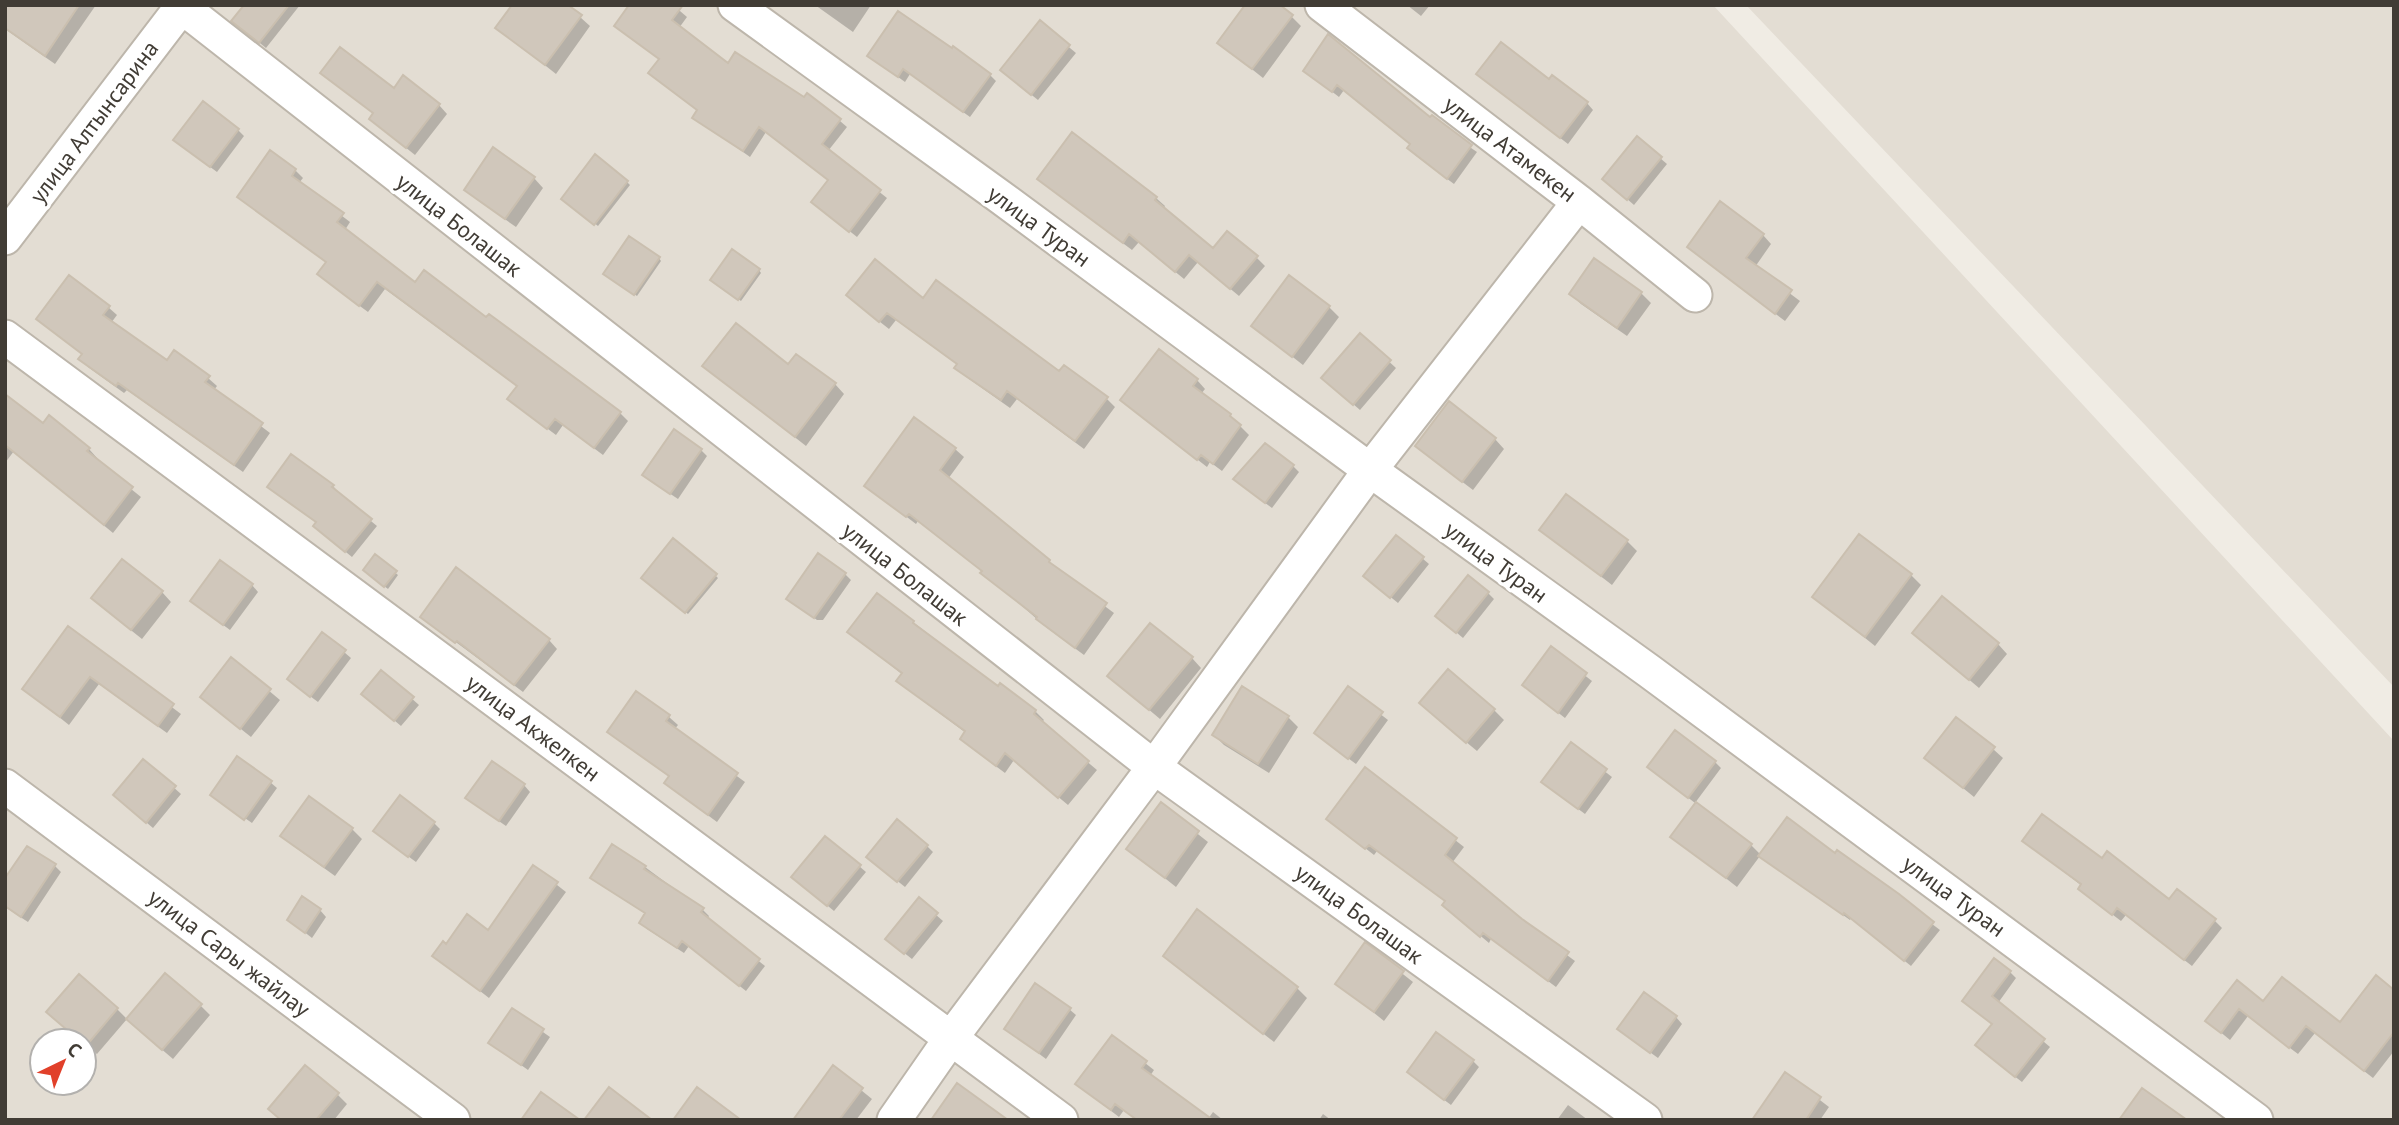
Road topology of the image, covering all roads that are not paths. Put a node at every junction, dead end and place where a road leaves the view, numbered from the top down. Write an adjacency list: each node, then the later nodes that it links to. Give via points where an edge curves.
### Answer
1 (735, 5): 8 (street, улица Туран)
2 (1322, 5): 4 (street, улица Атамекен)
3 (182, 6): 5 (street, улица Алтынсарина); 9 (street, улица Болашак)
4 (1579, 202): 6 (street, улица Атамекен); 8 (street)
5 (5, 238)
6 (1695, 295)
7 (5, 337): 11 (street, улица Акжелкен)
8 (1370, 470): 9 (street); 16 (street, улица Туран)
9 (1154, 767): 11 (street); 15 (street, улица Болашак)
10 (5, 786): 12 (street, улица Сары жайлау)
11 (951, 1038): 13 (street); 14 (street, улица Акжелкен)
12 (453, 1120)
13 (894, 1120)
14 (1061, 1120)
15 (1645, 1120)
16 (2256, 1120)

